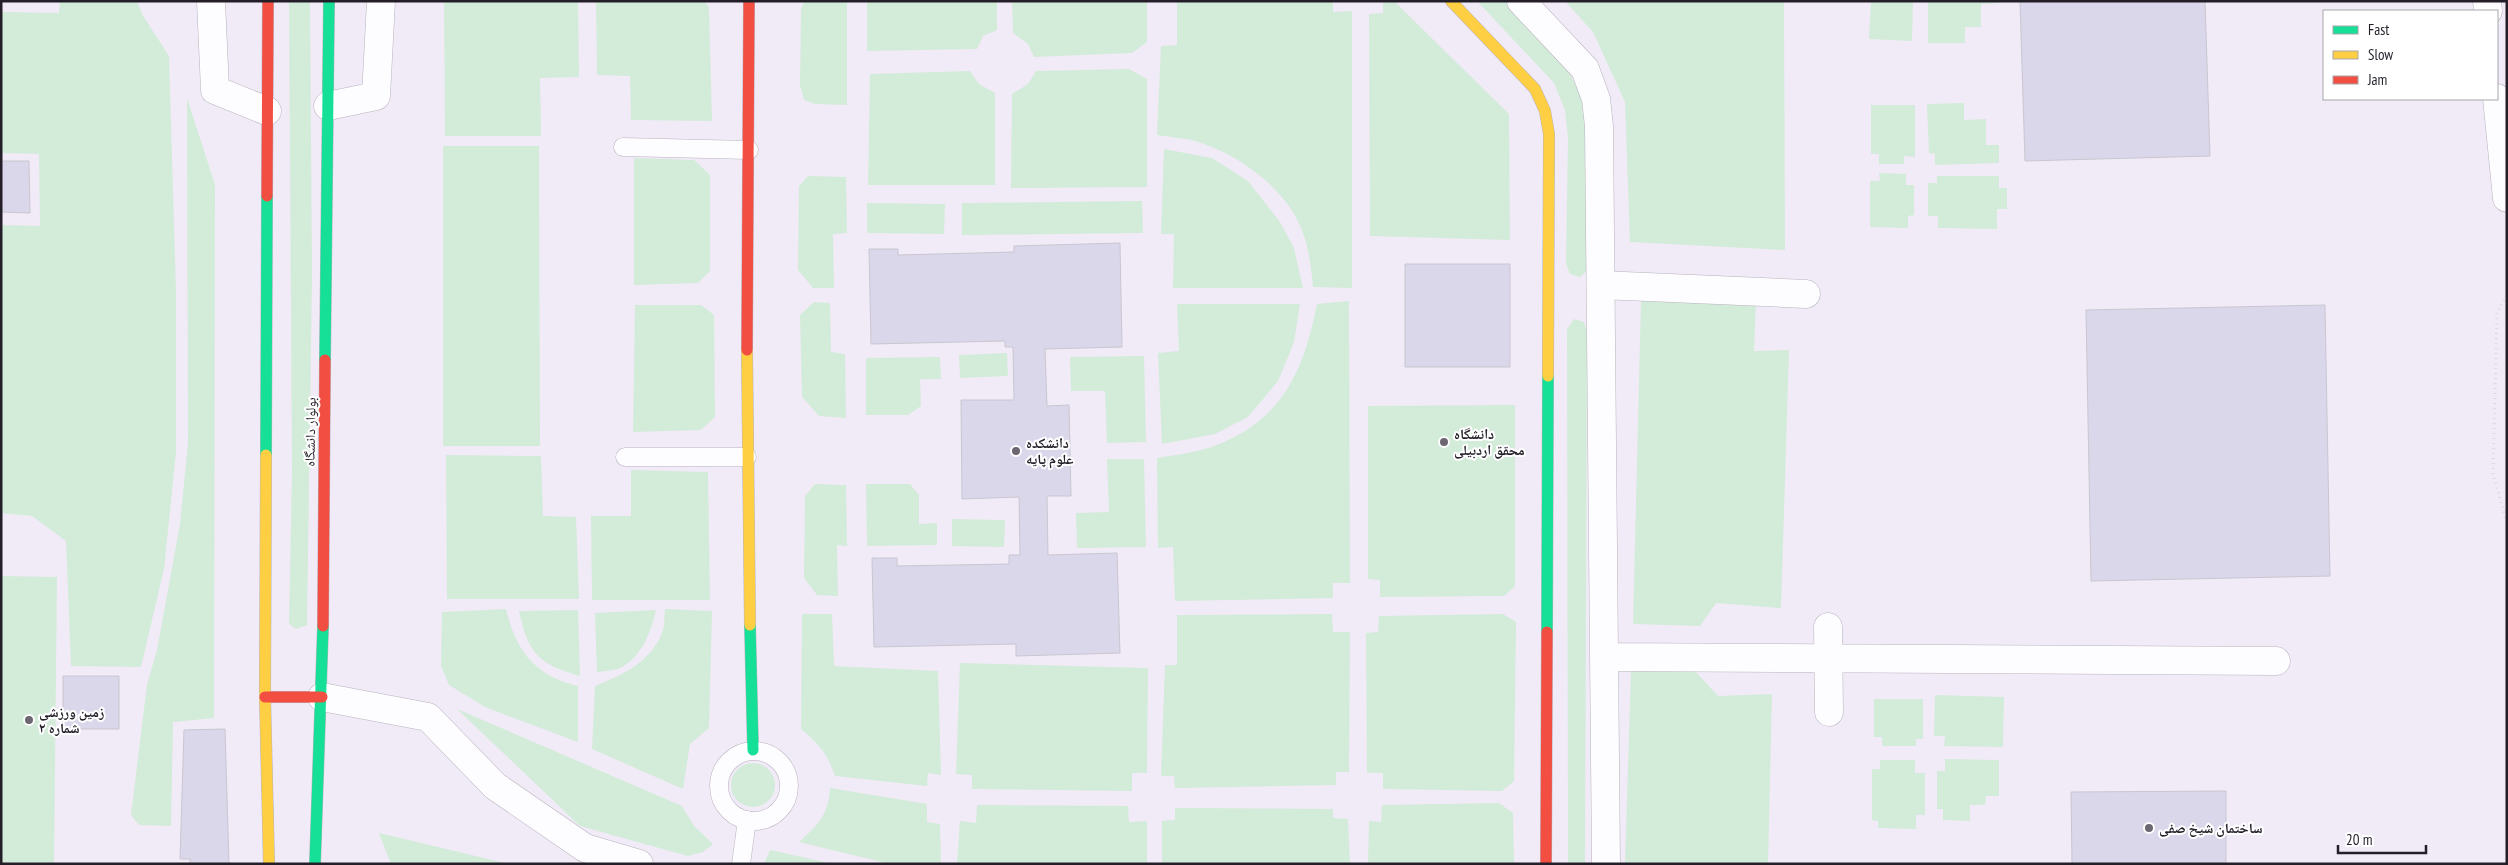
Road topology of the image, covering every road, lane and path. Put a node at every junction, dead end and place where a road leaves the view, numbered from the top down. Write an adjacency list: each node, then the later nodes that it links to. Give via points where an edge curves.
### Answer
1 (211, 1): 10 (street, via 215,90)
2 (268, 1): 10 (main road)
3 (329, 1): 9 (main road, بولوار دانشگاه)
4 (381, 1): 9 (street, via 376,96)
5 (749, 1): 12 (main road)
6 (1451, 1): 38 (main road, via 1535,89 1545,111 1549,134)
7 (1521, 1): 14 (street, via 1585,69 1596,99)
8 (2497, 100): 13 (street)
9 (328, 106): 25 (main road, بولوار دانشگاه)
10 (267, 111): 24 (main road)
11 (623, 147): 12 (lane)
12 (749, 150): 18 (main road)
13 (2507, 198)
14 (1601, 285): 15 (street); 21 (street)
15 (1806, 294)
16 (2507, 296): 19 (path, via 2497,312 2493,474)
17 (625, 457): 18 (lane)
18 (747, 457): 27 (main road)
19 (2507, 523)
20 (1828, 627): 22 (street)
21 (1604, 657): 22 (street); 39 (street)
22 (1828, 658): 23 (street); 26 (street)
23 (2276, 661)
24 (265, 697): 25 (main road); 29 (main road)
25 (322, 697): 30 (main road, بولوار دانشگاه); 31 (street, via 428,717 495,786)
26 (1829, 712)
27 (753, 750): 28 (lane, via 742,752 724,766 718,788 727,809); 28 (lane, via 775,758 786,772 789,789 786,800 770,817 759,821)
28 (747, 820): 37 (lane)
29 (269, 846): 32 (main road); 33 (main road)
30 (316, 848): 34 (main road, بولوار دانشگاه); 35 (main road)
31 (584, 856): 36 (street)
32 (260, 864)
33 (269, 864)
34 (315, 864)
35 (324, 864)
36 (639, 864)
37 (741, 864)
38 (1546, 864)
39 (1606, 864)

